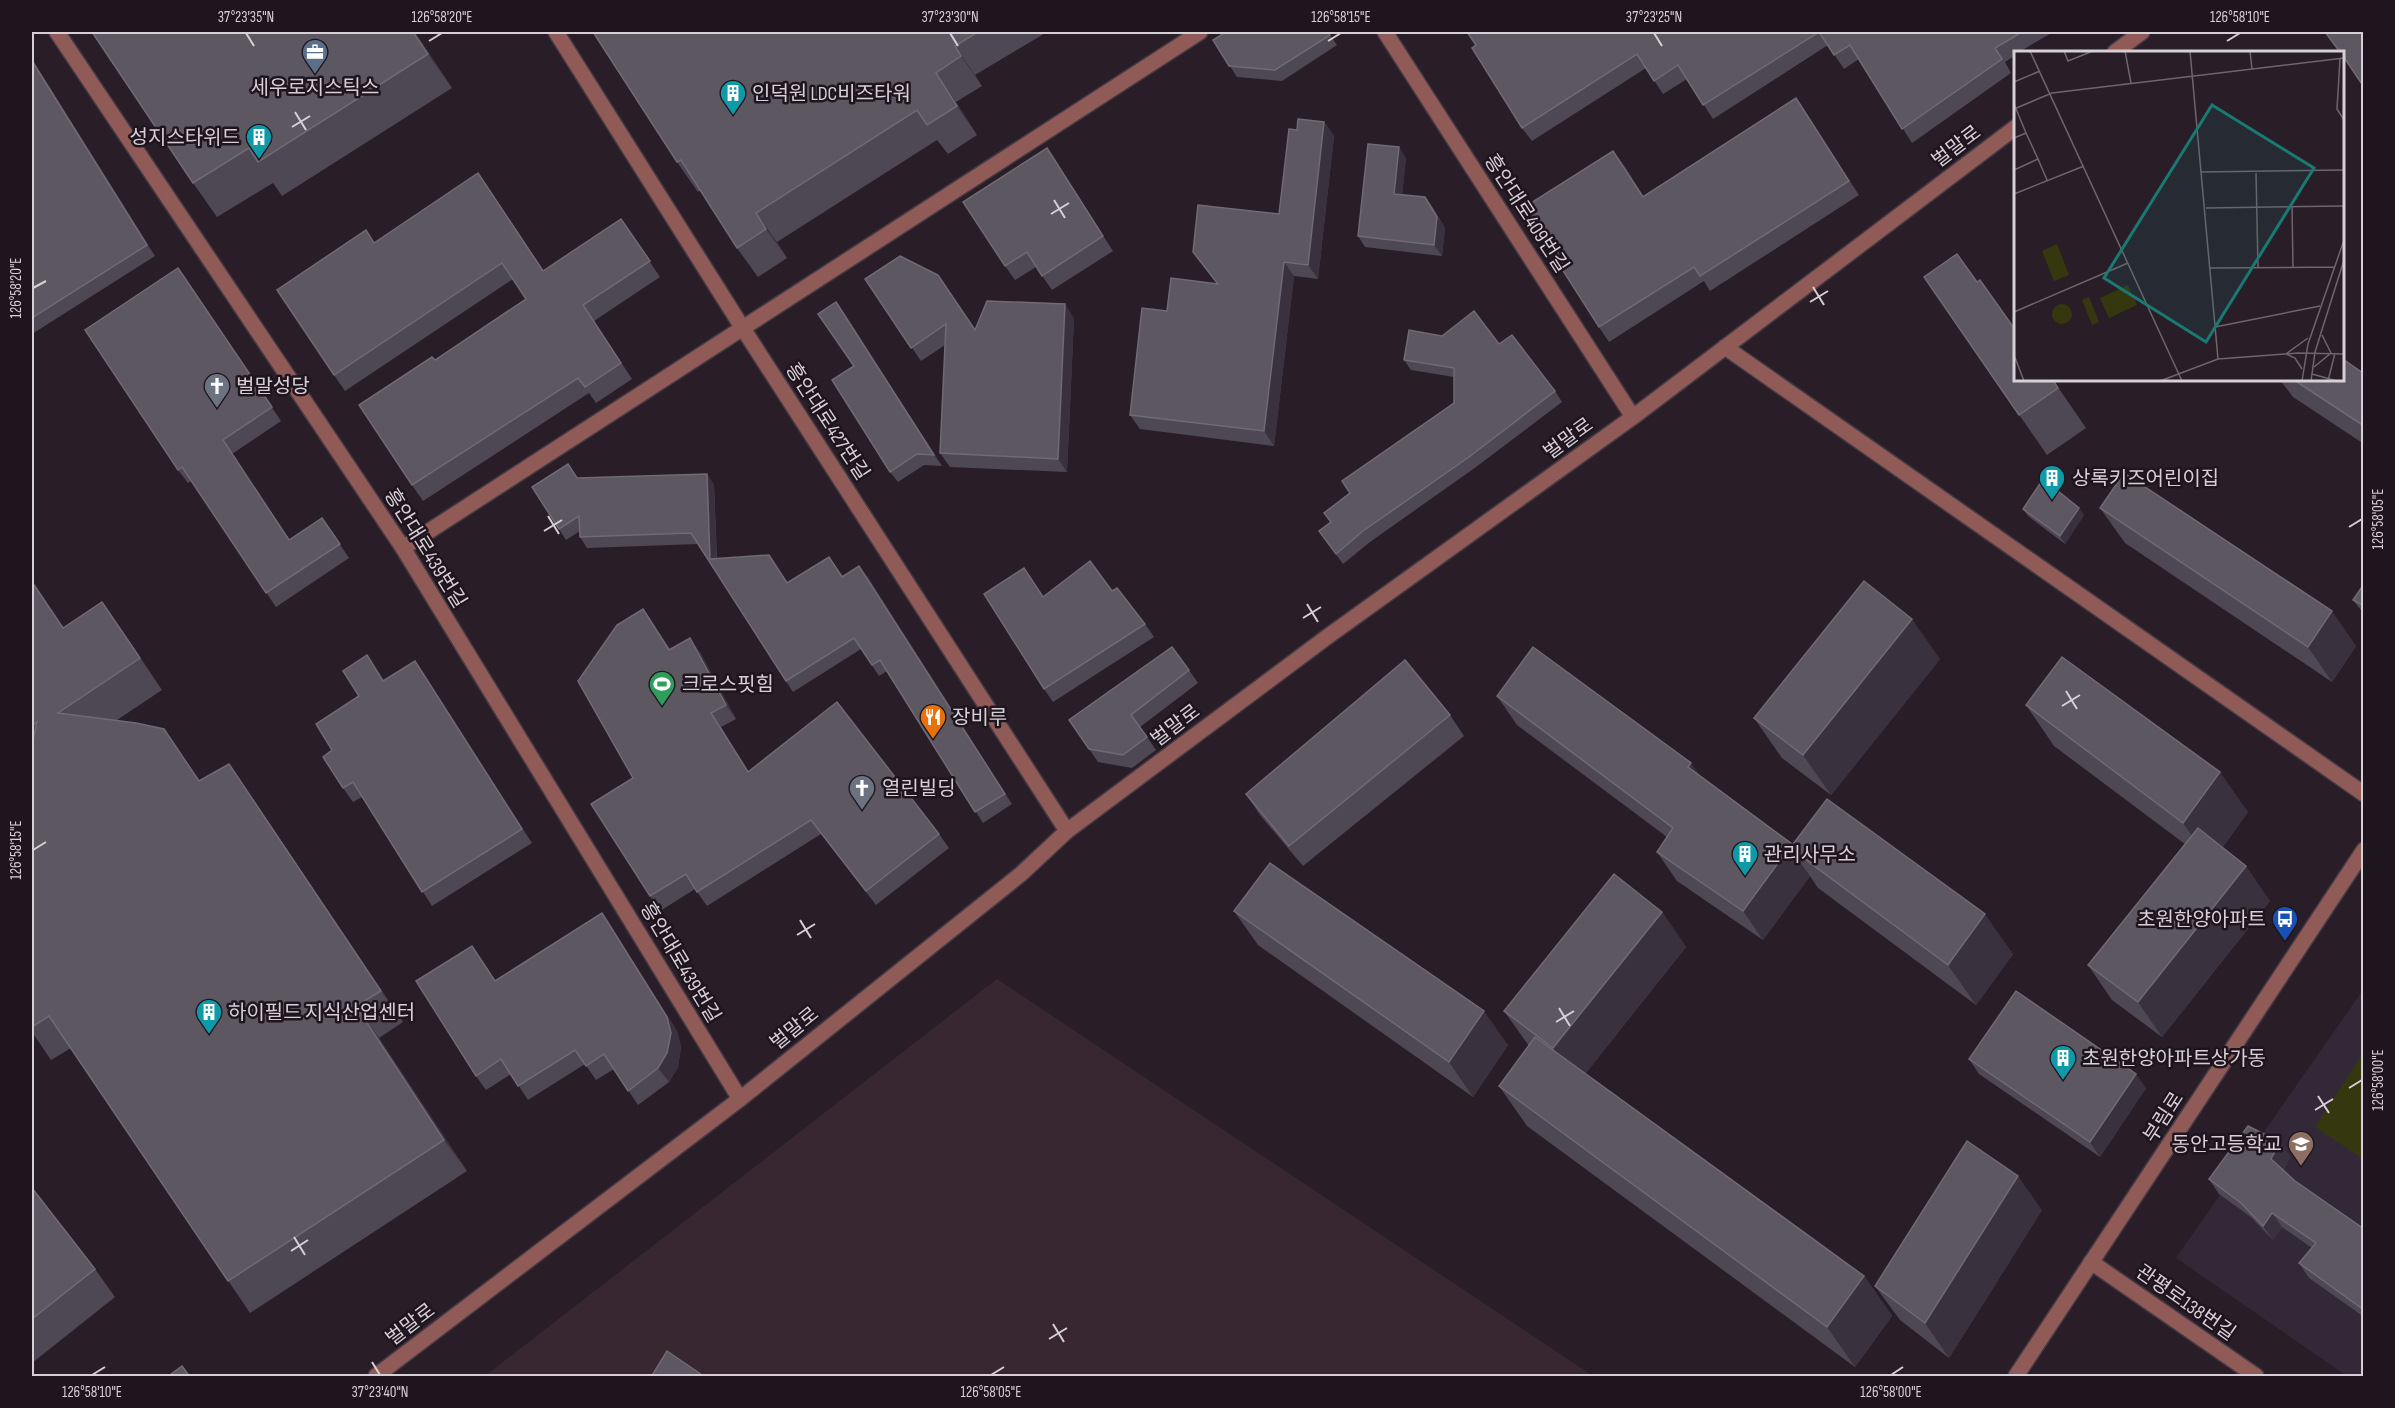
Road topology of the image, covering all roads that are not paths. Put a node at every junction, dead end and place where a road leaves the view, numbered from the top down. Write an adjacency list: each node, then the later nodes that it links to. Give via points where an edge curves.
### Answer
1 (57, 32): 11 (street, 흥안대로439번길)
2 (556, 32): 8 (street, 흥안대로427번길)
3 (1200, 32): 8 (street)
4 (1385, 32): 10 (street, 흥안대로409번길)
5 (2142, 32): 6 (street)
6 (2116, 51)
7 (2014, 130): 9 (street, 벌말로)
8 (742, 327): 11 (street); 13 (street, 흥안대로427번길)
9 (1725, 347): 10 (street, 벌말로); 12 (street)
10 (1633, 417): 13 (street, 벌말로, via 1327,637)
11 (403, 548): 15 (street, 흥안대로439번길)
12 (2364, 794)
13 (1067, 831): 15 (street, 벌말로, via 1021,874)
14 (2364, 850): 16 (street, 부림로)
15 (740, 1099): 17 (street, 벌말로)
16 (2091, 1262): 18 (street, 부림로); 19 (street, 관평로138번길)
17 (376, 1377)
18 (2016, 1377)
19 (2256, 1377)

